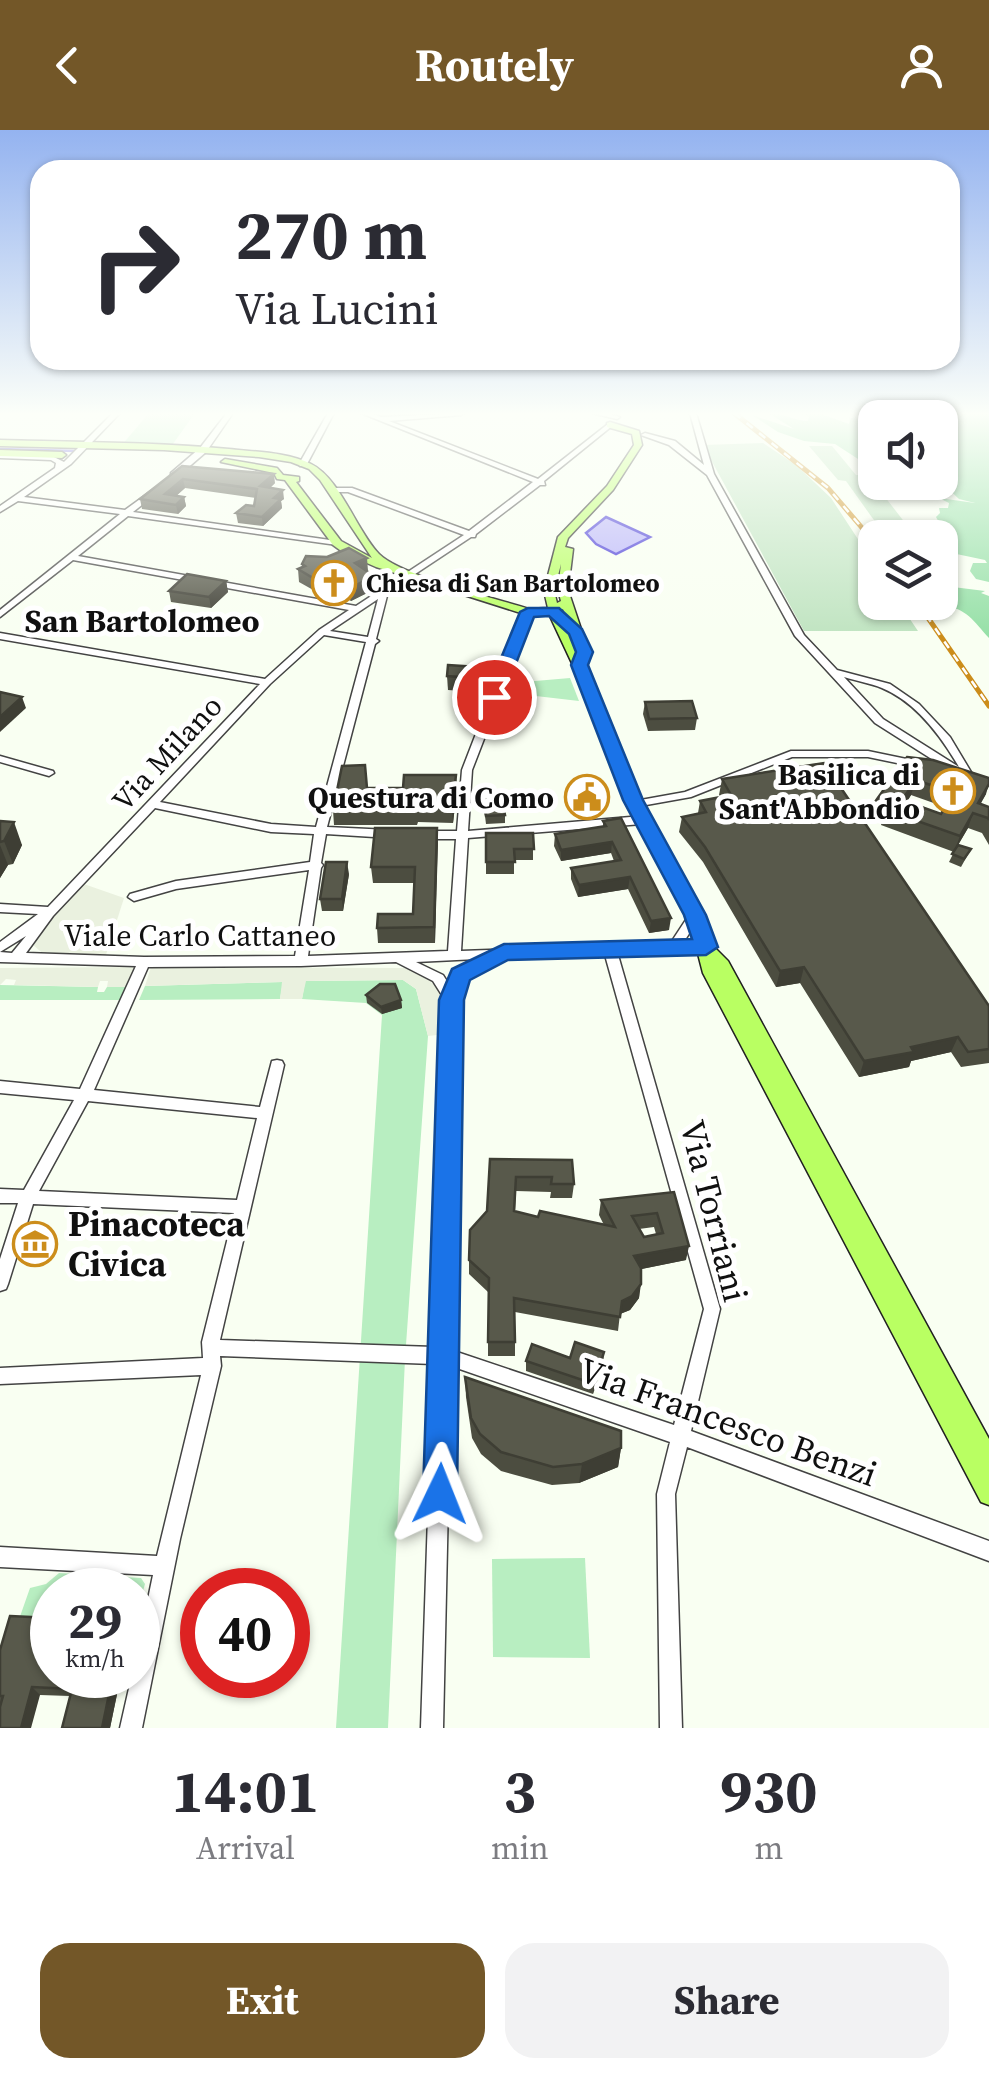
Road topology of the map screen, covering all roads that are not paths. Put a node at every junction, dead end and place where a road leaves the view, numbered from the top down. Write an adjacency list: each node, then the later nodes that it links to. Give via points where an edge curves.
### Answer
1 (32, 488): 10 (street)
2 (158, 488): 12 (street)
3 (296, 488): 15 (main road)
4 (330, 488): 9 (main road)
5 (534, 488): 13 (street, Via Milano)
6 (610, 488): 22 (main road, via 564,537 550,584)
7 (618, 488): 20 (main road, via 572,538 562,584)
8 (718, 488): 31 (street, via 800,636)
9 (332, 490): 13 (street, via 349,490); 14 (main road)
10 (17, 498): 11 (street); 12 (street)
11 (0, 510)
12 (127, 513): 15 (street); 16 (street)
13 (470, 535): 18 (street, Via Milano)
14 (363, 538): 15 (street); 17 (main road)
15 (340, 545): 17 (main road)
16 (72, 557): 21 (street); 24 (street)
17 (390, 568): 18 (main road)
18 (410, 575): 19 (street, Via Milano); 23 (main road)
19 (384, 593): 21 (street, Via Milano); 29 (street)
20 (566, 602): 22 (main road); 27 (main road)
21 (358, 610): 25 (street, Via Milano)
22 (553, 611): 23 (main road); 26 (main road); 27 (main road)
23 (528, 612): 26 (main road); 40 (street, via 467,770)
24 (0, 614)
25 (322, 632): 29 (street); 32 (street, Via Milano)
26 (562, 632): 30 (main road)
27 (576, 632): 30 (main road, via 584,652)
28 (0, 636): 32 (street)
29 (374, 642): 39 (street)
30 (579, 665): 37 (main road)
31 (838, 673): 35 (street, via 879,721); 35 (street, via 889,687 913,703)
32 (268, 682): 36 (street, Via Milano)
33 (0, 759): 34 (street)
34 (49, 772)
35 (975, 782): 37 (street, via 868,754 791,754 687,795)
36 (154, 804): 39 (street); 44 (street, Via Milano)
37 (635, 804): 38 (main road)
38 (642, 820): 40 (street); 45 (main road)
39 (320, 833): 40 (street); 41 (street)
40 (463, 835): 52 (street)
41 (317, 865): 42 (street, via 176,885); 57 (street)
42 (134, 898)
43 (0, 908): 44 (street)
44 (51, 911): 46 (street, Via Milano); 48 (street, Via Milano)
45 (695, 915): 47 (main road); 49 (street)
46 (30, 942): 54 (street, Via Milano); 56 (street)
47 (706, 947): 49 (street, Viale Carlo Cattaneo); 72 (main road, via 720,961); 73 (main road, via 711,973)
48 (0, 948)
49 (674, 948): 50 (street, Viale Carlo Cattaneo)
50 (610, 950): 51 (street, Viale Carlo Cattaneo); 71 (street, Via Torriani, via 712,1309)
51 (504, 952): 52 (street, Viale Carlo Cattaneo); 59 (street, via 460,975)
52 (454, 954): 55 (street, Viale Carlo Cattaneo)
53 (0, 957): 54 (street, Viale Carlo Cattaneo)
54 (16, 957): 56 (street, Viale Carlo Cattaneo)
55 (400, 959): 57 (street, Viale Carlo Cattaneo); 59 (street, via 438,978)
56 (50, 960): 58 (street, Viale Carlo Cattaneo)
57 (300, 961): 58 (street, Viale Carlo Cattaneo)
58 (144, 962): 62 (street)
59 (452, 1000): 68 (street)
60 (277, 1066): 63 (street)
61 (0, 1087): 62 (street)
62 (84, 1096): 63 (street); 65 (street)
63 (266, 1114): 66 (street)
64 (0, 1196): 65 (street)
65 (27, 1198): 66 (street); 67 (street)
66 (242, 1207): 69 (street)
67 (0, 1284)
68 (444, 1356): 69 (street, Via Francesco Benzi); 71 (street, Via Francesco Benzi); 78 (street)
69 (212, 1357): 70 (street, Via Francesco Benzi); 76 (street)
70 (0, 1376)
71 (683, 1437): 74 (street, Via Francesco Benzi); 79 (street, Via Torriani, via 666,1494)
72 (989, 1461)
73 (989, 1494)
74 (989, 1552)
75 (0, 1556): 76 (street)
76 (166, 1566): 77 (street)
77 (131, 1728)
78 (432, 1728)
79 (671, 1728)

